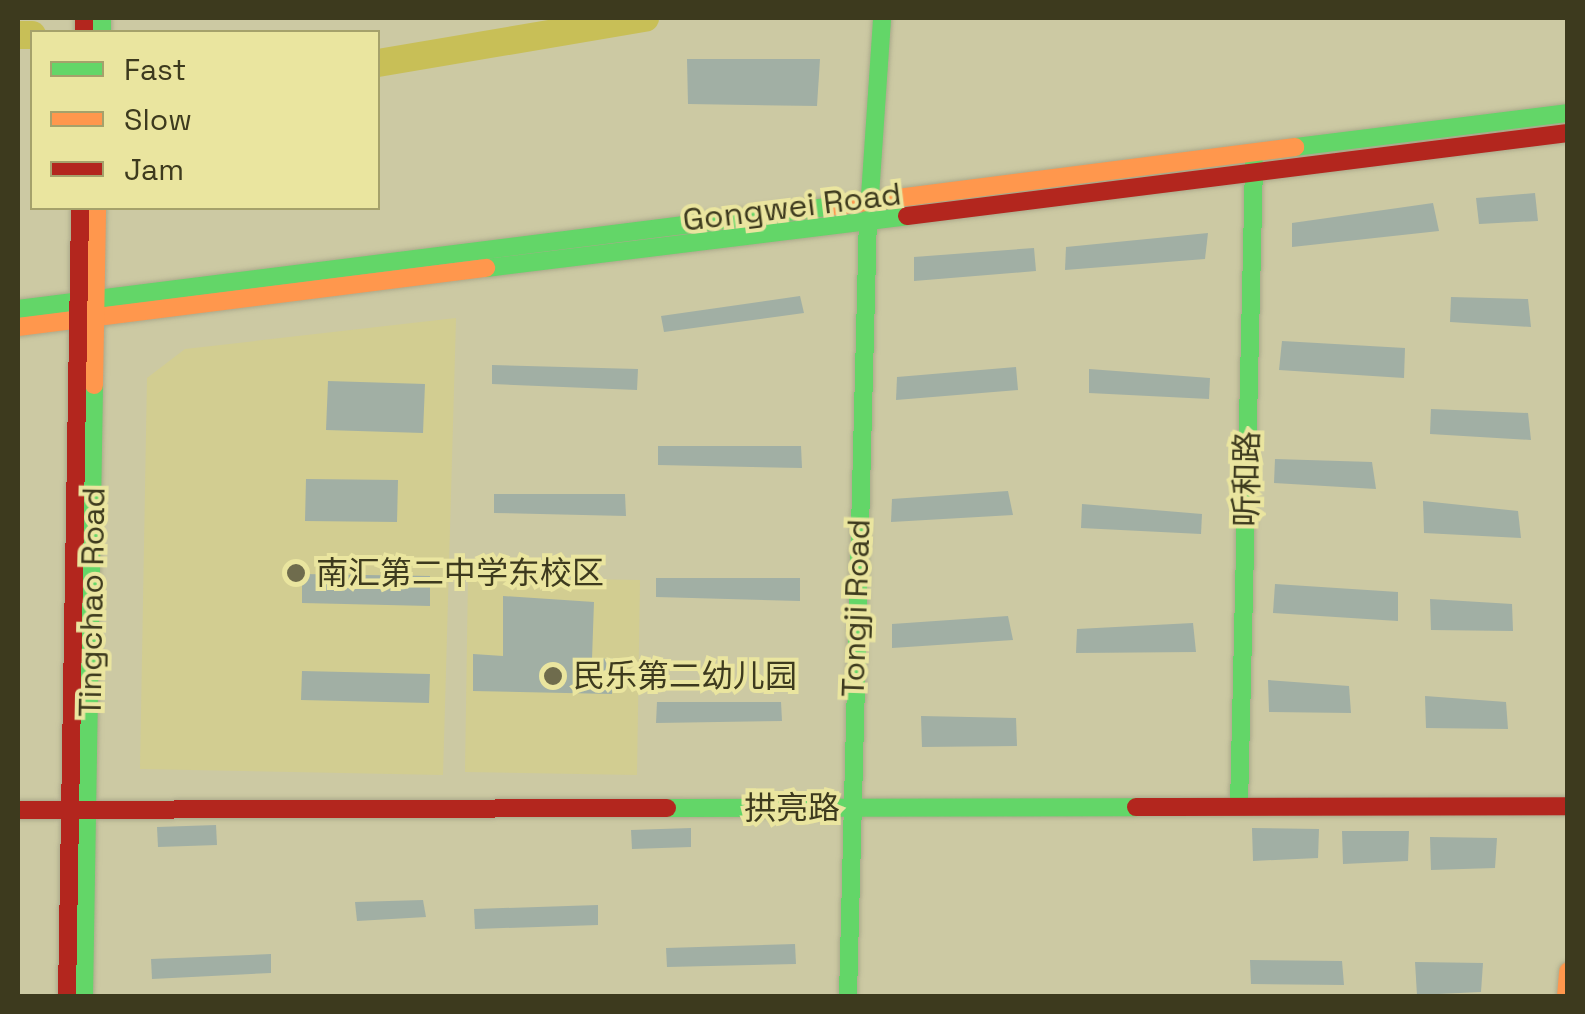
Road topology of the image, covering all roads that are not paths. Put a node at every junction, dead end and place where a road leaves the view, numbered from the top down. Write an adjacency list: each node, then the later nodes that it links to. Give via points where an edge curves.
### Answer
1 (882, 20): 6 (main road)
2 (1568, 113): 4 (main road, Gongwei Road)
3 (1568, 134): 5 (main road, Gongwei Road)
4 (1254, 152): 5 (main road, 听和路); 6 (main road, Gongwei Road)
5 (1254, 172): 9 (main road, Gongwei Road); 13 (main road, 听和路)
6 (870, 196): 11 (main road, Gongwei Road)
7 (80, 210): 11 (main road)
8 (97, 210): 11 (main road, Tingchao Road)
9 (868, 219): 11 (main road, Gongwei Road); 15 (main road, Tongji Road)
10 (18, 309): 11 (main road, Gongwei Road)
11 (86, 309): 12 (main road, Gongwei Road); 16 (main road, Tingchao Road)
12 (18, 326)
13 (1239, 806): 14 (main road, 拱亮路); 15 (main road, 拱亮路)
14 (1568, 806)
15 (850, 808): 16 (main road, 拱亮路); 21 (main road, Tongji Road)
16 (82, 809): 17 (main road, 拱亮路); 19 (main road, Tingchao Road); 20 (main road, Tingchao Road)
17 (18, 810)
18 (1568, 971): 22 (main road)
19 (67, 996)
20 (84, 996)
21 (848, 996)
22 (1566, 996)

